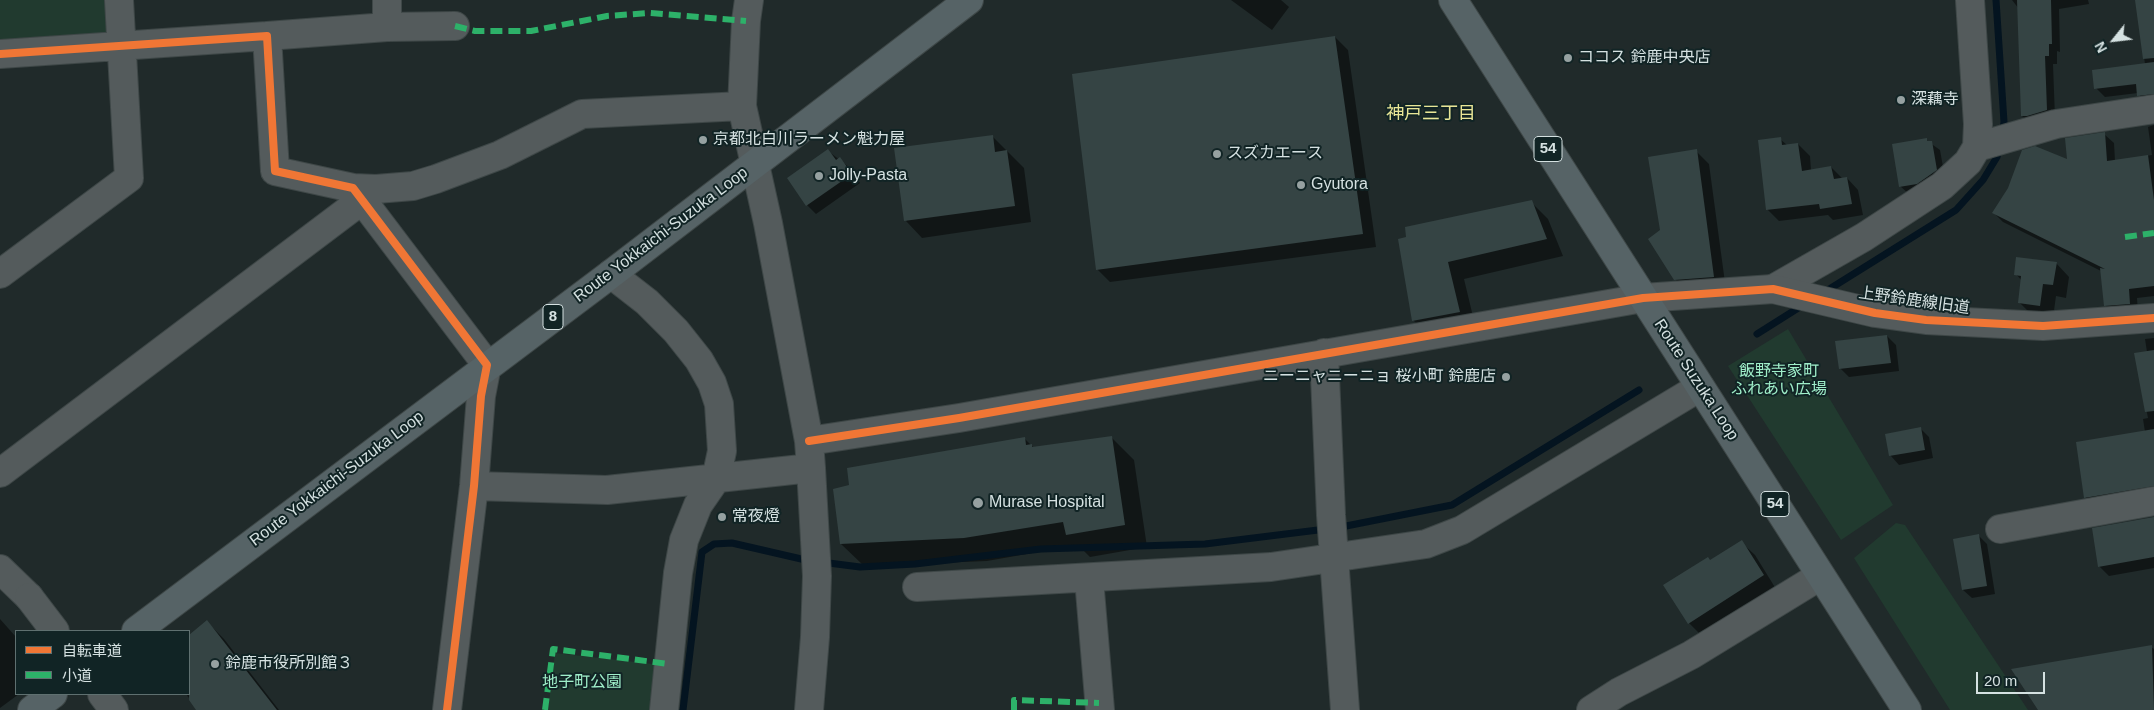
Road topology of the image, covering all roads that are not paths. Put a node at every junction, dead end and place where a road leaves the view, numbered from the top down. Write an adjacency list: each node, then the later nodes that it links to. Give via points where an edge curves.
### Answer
1 (119, 0): 10 (street)
2 (387, 0): 8 (street)
3 (749, 0): 12 (street)
4 (969, 0): 15 (main road, Route Yokkaichi-Suzuka Loop / 8)
5 (1453, 0): 20 (main road, Route Suzuka Loop / 54)
6 (1970, 0): 14 (street)
7 (455, 26): 8 (street)
8 (387, 27): 9 (street)
9 (267, 36): 10 (street); 16 (street, via 275,171)
10 (123, 45): 11 (street); 17 (street, via 129,178)
11 (0, 54)
12 (742, 106): 15 (street); 16 (street, via 582,114 500,155 436,180)
13 (2154, 109): 14 (street, via 2063,123)
14 (1982, 146): 19 (street, via 1942,186)
15 (754, 165): 18 (main road, Route Yokkaichi-Suzuka Loop / 8); 25 (street)
16 (357, 194): 23 (street); 27 (street)
17 (0, 274)
18 (611, 274): 23 (main road, Route Yokkaichi-Suzuka Loop / 8); 28 (street, via 647,302 676,331 712,383 719,404 722,451)
19 (1783, 291): 20 (street, 上野鈴鹿線旧道); 21 (street, 上野鈴鹿線旧道, via 1875,313 1926,320 2052,326)
20 (1643, 298): 22 (street, 上野鈴鹿線旧道); 24 (main road, Route Suzuka Loop / 54)
21 (2154, 318)
22 (1324, 353): 25 (street, 上野鈴鹿線旧道, via 959,418); 32 (street)
23 (487, 365): 29 (street, via 481,396); 38 (main road, Route Yokkaichi-Suzuka Loop / 8)
24 (1700, 387): 32 (street, via 1446,538 1426,544); 34 (main road, Route Suzuka Loop / 54)
25 (809, 441): 26 (street)
26 (811, 468): 28 (street); 45 (street, via 817,576)
27 (0, 473)
28 (716, 479): 29 (street, via 607,490); 44 (street, via 698,505 684,540)
29 (474, 486): 43 (street)
30 (2154, 501): 31 (street)
31 (2000, 530)
32 (1334, 551): 35 (street, via 1271,567); 47 (street)
33 (0, 569): 37 (street, via 29,597)
34 (1820, 576): 48 (street, via 1690,655); 49 (main road, Route Suzuka Loop / 54)
35 (1089, 579): 36 (street); 46 (street)
36 (917, 587)
37 (54, 630)
38 (137, 630)
39 (52, 695): 41 (main road)
40 (103, 695): 42 (street)
41 (32, 710)
42 (114, 710)
43 (447, 710)
44 (664, 710)
45 (809, 710)
46 (1100, 710)
47 (1345, 710)
48 (1590, 710)
49 (1907, 710)

